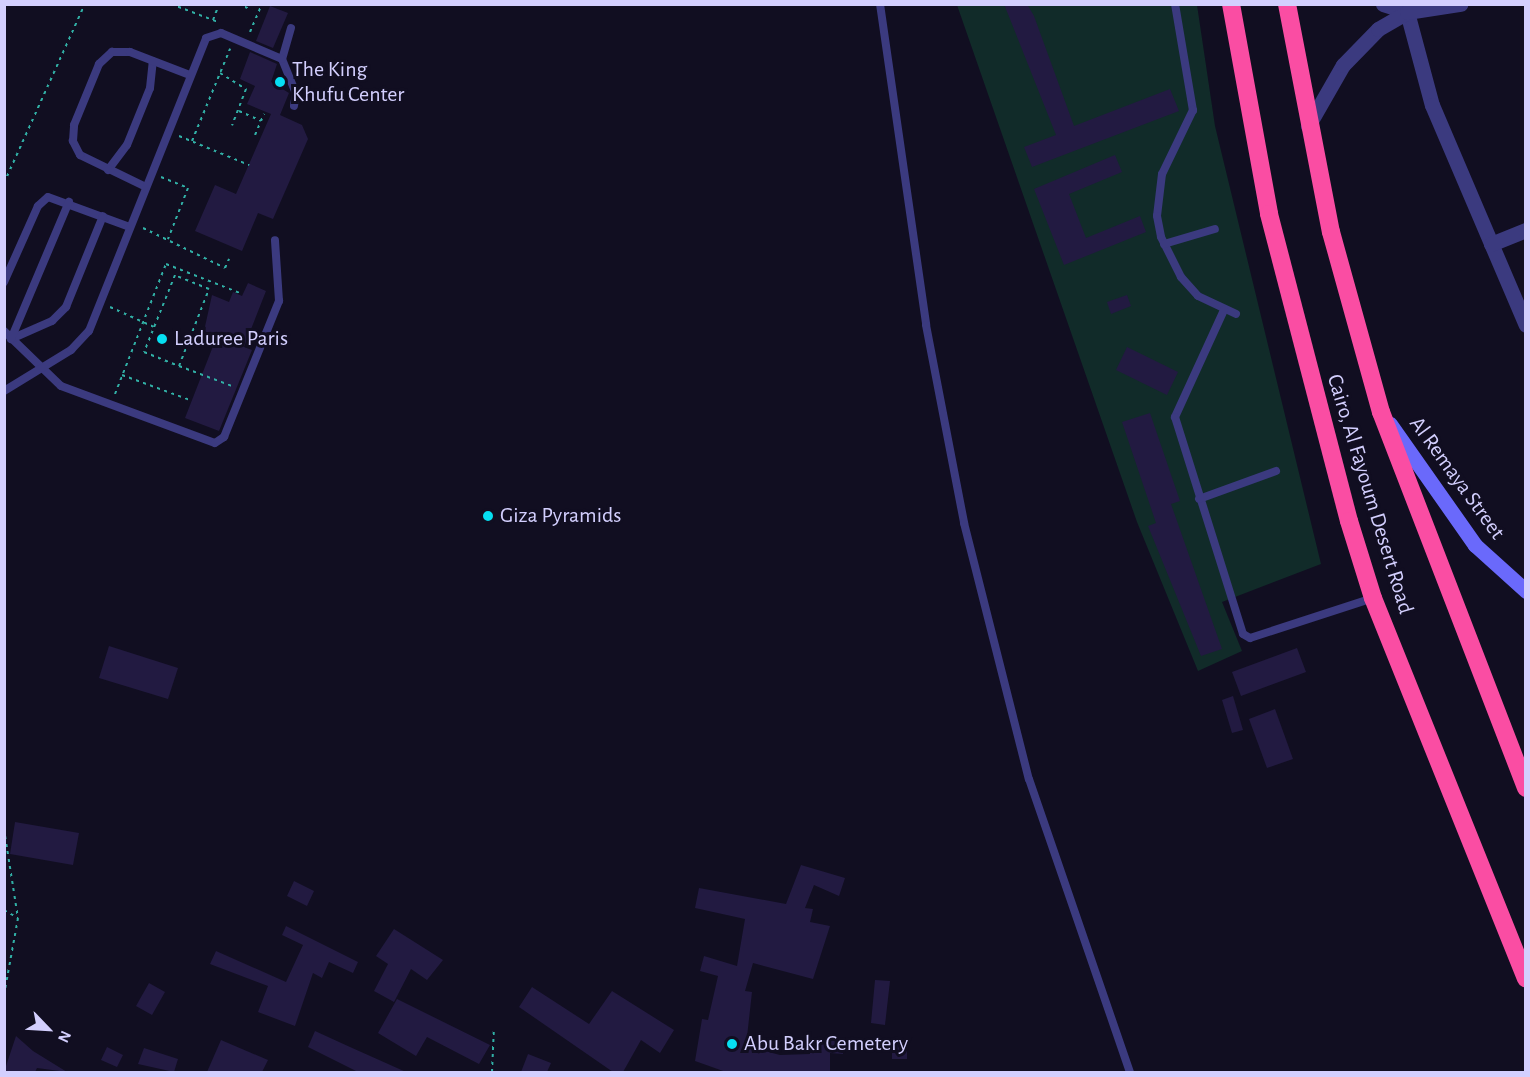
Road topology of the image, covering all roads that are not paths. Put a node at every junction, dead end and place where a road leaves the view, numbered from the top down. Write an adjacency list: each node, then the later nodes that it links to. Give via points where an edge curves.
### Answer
1 (880, 4): 39 (lane, via 926,325 964,524 1029,779)
2 (1175, 4): 22 (lane, via 1193,110 1162,174 1157,216)
3 (1231, 4): 36 (highway, Cairo, Al Fayoum Desert Road, via 1269,214)
4 (1287, 4): 13 (highway, Cairo, Al Fayoum Desert Road)
5 (1383, 4): 7 (street)
6 (1460, 4): 7 (street)
7 (1407, 12): 13 (street, via 1354,52); 23 (street, via 1431,105)
8 (291, 28): 9 (lane)
9 (282, 59): 11 (lane, via 221,33 209,35); 12 (lane, via 296,93)
10 (153, 61): 11 (lane); 14 (lane, via 150,88 127,146); 14 (lane, via 118,51 99,64 72,136 80,155)
11 (190, 75): 15 (lane)
12 (294, 106)
13 (1308, 126): 32 (highway, Cairo, Al Fayoum Desert Road, via 1338,262)
14 (108, 170): 15 (lane)
15 (146, 187): 18 (lane)
16 (69, 202): 17 (lane); 24 (lane, via 52,196 40,201); 29 (lane)
17 (103, 216): 18 (lane); 29 (lane, via 66,307 52,321)
18 (131, 225): 30 (lane, via 84,338)
19 (1215, 229): 22 (lane)
20 (1526, 230): 23 (street)
21 (275, 240): 30 (lane, via 280,297 224,436 216,443 61,386)
22 (1164, 244): 25 (lane, via 1198,296)
23 (1491, 244): 27 (street)
24 (4, 282)
25 (1224, 310): 26 (lane); 34 (lane, via 1176,409)
26 (1236, 314)
27 (1526, 325)
28 (4, 331): 29 (lane)
29 (11, 339): 30 (lane)
30 (39, 370): 31 (lane)
31 (4, 391)
32 (1381, 412): 35 (street, Al Remaya Street, via 1476,545); 37 (highway, Cairo, Al Fayoum Desert Road)
33 (1276, 471): 34 (lane)
34 (1199, 499): 36 (lane, via 1246,638)
35 (1526, 591)
36 (1373, 598): 38 (highway, Cairo, Al Fayoum Desert Road)
37 (1526, 788)
38 (1526, 978)
39 (1130, 1072)

